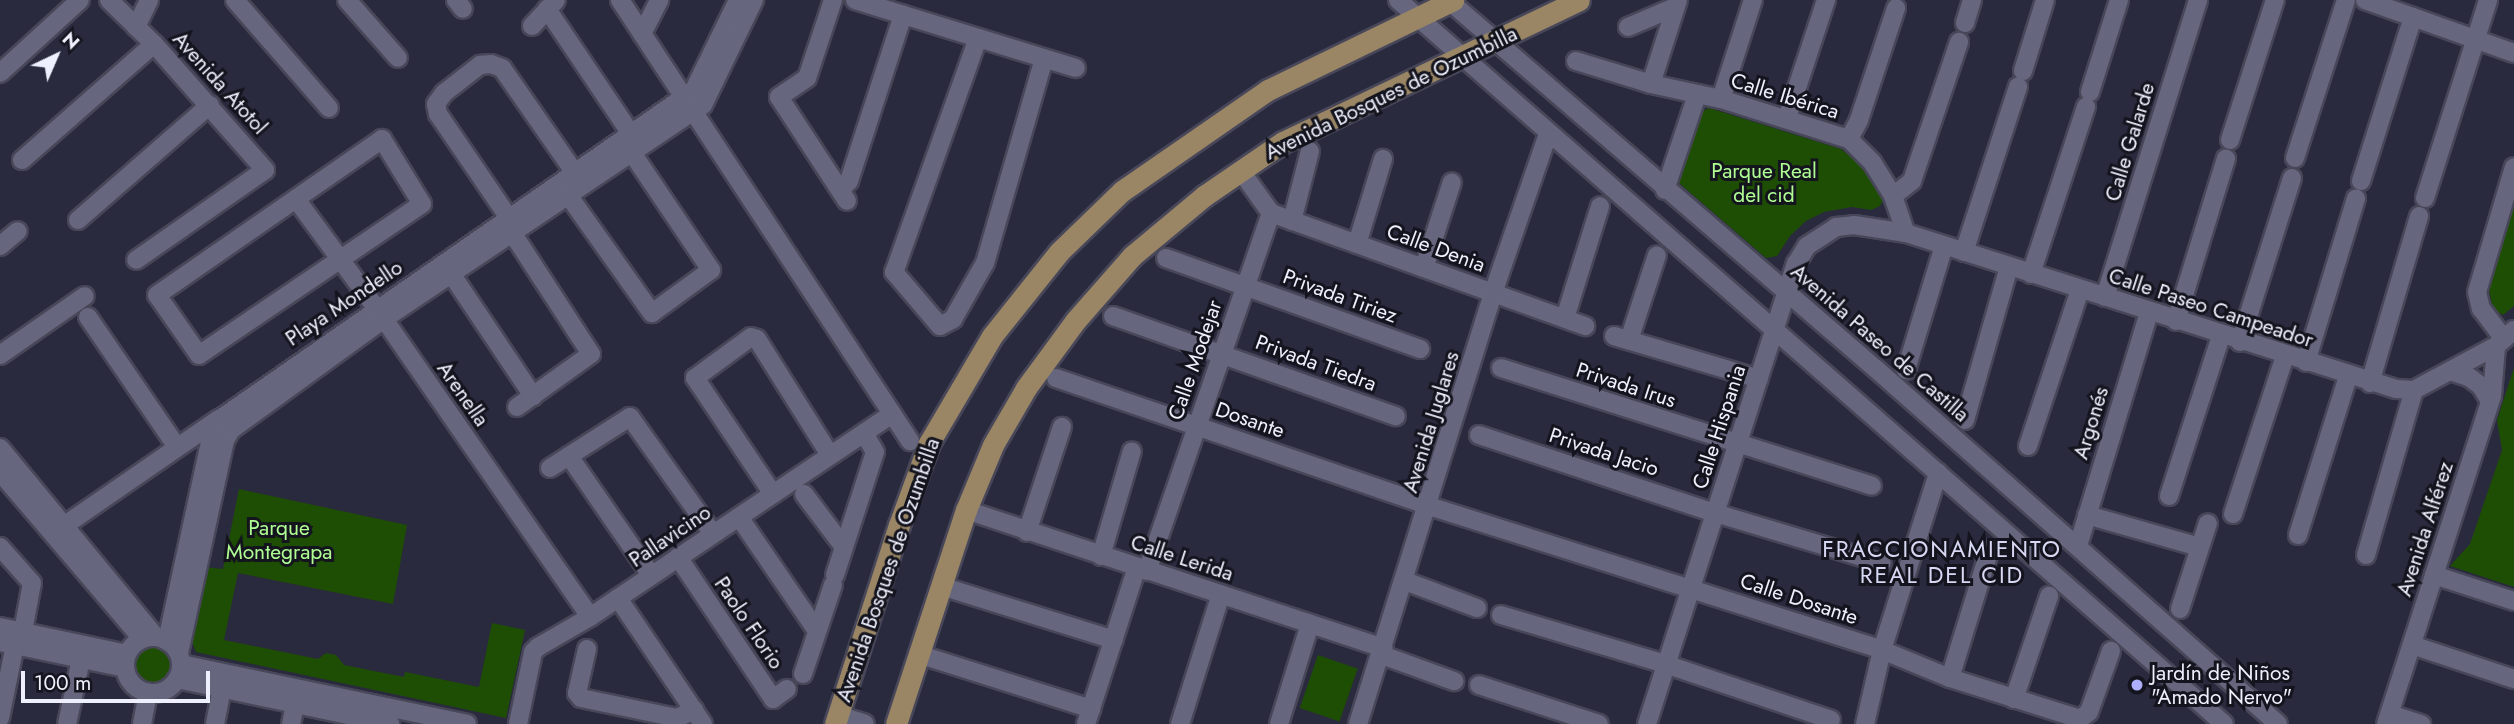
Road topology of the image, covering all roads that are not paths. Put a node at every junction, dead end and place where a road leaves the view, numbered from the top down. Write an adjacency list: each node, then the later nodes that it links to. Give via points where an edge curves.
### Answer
1 (80, 0): 48 (street)
2 (109, 0): 34 (street, Avenida Atotol)
3 (149, 0): 34 (street)
4 (235, 0): 54 (street)
5 (347, 0): 44 (street)
6 (620, 0): 36 (street)
7 (659, 0): 36 (street)
8 (738, 0): 53 (street)
9 (754, 0): 53 (street, via 704,105)
10 (832, 0): 30 (street, via 807,78 779,97 844,195)
11 (855, 0): 25 (street)
12 (1398, 0): 31 (street)
13 (1450, 0): 31 (main road, Avenida Bosques de Ozumbilla); 39 (street, Avenida Paseo de Castilla)
14 (1578, 0): 39 (main road, Avenida Bosques de Ozumbilla)
15 (1753, 0): 51 (street)
16 (1826, 0): 55 (street)
17 (1972, 0): 32 (street)
18 (2045, 0): 87 (street)
19 (2119, 0): 94 (street)
20 (2198, 0): 101 (street, Calle Galarde)
21 (2275, 0): 107 (street)
22 (2346, 0): 61 (street)
23 (2365, 0): 29 (street)
24 (2488, 0): 38 (street)
25 (878, 3): 30 (street)
26 (1677, 4): 35 (street); 49 (street)
27 (552, 5): 33 (street); 56 (street)
28 (1896, 8): 58 (street)
29 (2410, 10): 38 (street); 68 (street)
30 (903, 15): 37 (street)
31 (1418, 18): 43 (street); 217 (main road, Avenida Bosques de Ozumbilla, via 1268,90 1122,191 1059,252 992,336 929,443)
32 (1965, 23)
33 (532, 26)
34 (136, 27): 41 (street, Avenida Atotol)
35 (1628, 27)
36 (642, 34): 53 (street)
37 (978, 38): 45 (street); 45 (street, via 894,272 940,326 953,319 985,263)
38 (2476, 39): 42 (street); 74 (street)
39 (1495, 41): 43 (main road, Avenida Bosques de Ozumbilla); 70 (street, Avenida Paseo de Castilla)
40 (1959, 42): 72 (street, via 1912,181)
41 (154, 44): 52 (street, Avenida Atotol); 63 (street)
42 (2514, 53)
43 (1461, 57): 57 (street); 65 (main road, Avenida Bosques de Ozumbilla, via 1283,142)
44 (398, 58)
45 (1044, 58): 47 (street)
46 (1576, 61): 49 (street)
47 (1076, 68)
48 (0, 73)
49 (1651, 84): 50 (street)
50 (1697, 95): 51 (street, Calle Ibérica); 70 (street, Calle Ibérica)
51 (1721, 99): 55 (street, Calle Ibérica)
52 (210, 105): 79 (street); 90 (street, Avenida Atotol, via 265,170)
53 (689, 105): 56 (street, Playa Mondello); 60 (street, Playa Mondello); 129 (street)
54 (329, 108)
55 (1787, 118): 58 (street, Calle Ibérica)
56 (631, 134): 66 (street, Playa Mondello)
57 (1548, 134): 99 (street, Avenida Juglares); 109 (street)
58 (1849, 139): 72 (street, Calle Ibérica, via 1872,162)
59 (1310, 151): 80 (street)
60 (632, 153): 71 (street, Playa Mondello); 71 (street, via 711,270 652,313)
61 (2295, 158)
62 (1383, 159): 84 (street)
63 (22, 160)
64 (2514, 167): 111 (street, via 2477,292 2481,309)
65 (1241, 171): 77 (street); 153 (main road, Avenida Bosques de Ozumbilla, via 1132,256 1076,320 1026,388 993,445)
66 (575, 173): 81 (street, Playa Mondello); 81 (street, via 502,68 480,65 444,93 436,104 438,114)
67 (2292, 178): 112 (street)
68 (2361, 181)
69 (1452, 182): 93 (street)
70 (1665, 190): 98 (street, Avenida Paseo de Castilla)
71 (568, 195): 81 (street, Playa Mondello)
72 (1893, 196): 83 (street, Calle Ibérica)
73 (2356, 198): 117 (street)
74 (2425, 198)
75 (296, 199): 91 (street, Arenella); 91 (street, via 382,139 422,204); 91 (street, via 157,295 199,355)
76 (1600, 206): 106 (street)
77 (1271, 213): 80 (street, Calle Denia); 96 (street, Calle Modejar)
78 (2419, 216): 124 (street)
79 (78, 220)
80 (1292, 221): 84 (street, Calle Denia)
81 (511, 226): 95 (street, Playa Mondello); 103 (street, Playa Mondello); 126 (street, via 591,354)
82 (18, 231): 85 (street)
83 (1906, 233): 86 (street, Calle Paseo Campeador); 98 (street, Calle Hispania, via 1854,225 1836,227 1807,246)
84 (1357, 244): 93 (street, Calle Denia)
85 (0, 246)
86 (1944, 246): 87 (street, Calle Paseo Campeador); 119 (street)
87 (1964, 252): 92 (street, Calle Paseo Campeador)
88 (1657, 256): 123 (street, via 1621,338)
89 (1166, 257): 96 (street, Privada Tiriez)
90 (136, 260)
91 (340, 261): 103 (street, Arenella)
92 (2010, 267): 94 (street, Calle Paseo Campeador); 132 (street)
93 (1424, 268): 99 (street, Calle Denia)
94 (2031, 274): 97 (street, Calle Paseo Campeador)
95 (452, 275): 103 (street, Playa Mondello); 126 (street)
96 (1245, 285): 113 (street, Privada Tiriez); 114 (street, Calle Modejar)
97 (2080, 290): 101 (street, Calle Paseo Campeador); 139 (street)
98 (1786, 292): 109 (street, Calle Hispania); 164 (street, Avenida Paseo de Castilla)
99 (1493, 293): 106 (street, Calle Denia); 152 (street, Avenida Juglares)
100 (85, 296): 115 (street)
101 (2105, 298): 102 (street, Calle Paseo Campeador)
102 (2149, 312): 107 (street, Calle Paseo Campeador); 156 (street, Argonés)
103 (380, 314): 131 (street, Playa Mondello); 157 (street, Playa Mondello, via 231,430); 186 (street, Arenella)
104 (1114, 316): 114 (street, Privada Tiedra)
105 (88, 317): 140 (street)
106 (1564, 318): 108 (street, Calle Denia)
107 (2176, 321): 110 (street, Calle Paseo Campeador)
108 (1585, 326)
109 (1774, 328): 123 (street, Calle Hispania); 147 (street)
110 (2221, 336): 112 (street, Calle Paseo Campeador); 151 (street)
111 (2505, 339): 120 (street); 127 (street, Avenida Alférez)
112 (2240, 342): 116 (street, Calle Paseo Campeador)
113 (1420, 349)
114 (1221, 353): 130 (street, Privada Tiedra); 133 (street, Calle Modejar)
115 (0, 355)
116 (2285, 356): 117 (street, Calle Paseo Campeador); 155 (street)
117 (2306, 362): 121 (street, Calle Paseo Campeador)
118 (1501, 368): 138 (street, Privada Irus)
119 (1906, 370)
120 (2450, 371): 125 (street); 127 (street, via 2469,377)
121 (2348, 376): 124 (street, Calle Paseo Campeador); 163 (street)
122 (1056, 378): 133 (street, Dosante)
123 (1759, 379): 138 (street, Calle Hispania)
124 (2370, 383): 125 (street, Calle Paseo Campeador)
125 (2414, 390): 169 (street)
126 (533, 396): 128 (street)
127 (2490, 401): 174 (street, Avenida Alférez)
128 (517, 407)
129 (892, 414): 135 (street, Pallavicino); 137 (street)
130 (1396, 416)
131 (220, 419): 140 (street); 157 (street, Playa Mondello, via 212,432)
132 (1965, 420)
133 (1197, 425): 152 (street, Dosante); 173 (street, Calle Modejar)
134 (1062, 426): 161 (street)
135 (864, 433): 143 (street, Pallavicino); 166 (street, via 875,452)
136 (1479, 435): 154 (street, Privada Jacio)
137 (910, 441)
138 (1738, 444): 148 (street, Privada Irus); 154 (street, Calle Hispania)
139 (2028, 446)
140 (177, 447): 160 (street)
141 (0, 448): 160 (street)
142 (1132, 451): 170 (street)
143 (830, 455): 149 (street, Pallavicino); 149 (street, via 757,340 751,337 718,359 695,378)
144 (569, 456): 145 (street); 162 (street, via 630,417); 175 (street)
145 (550, 468)
146 (0, 472): 160 (street)
147 (1938, 473): 194 (street); 219 (street)
148 (1872, 486)
149 (773, 494): 158 (street, Pallavicino)
150 (804, 494): 166 (street)
151 (2169, 496)
152 (1429, 506): 176 (street, Avenida Juglares); 178 (street, Calle Dosante)
153 (965, 510): 161 (street, Calle Lerida); 177 (main road, Avenida Bosques de Ozumbilla)
154 (1716, 513): 172 (street, Privada Jacio); 178 (street, Calle Hispania)
155 (2233, 514)
156 (2087, 515): 164 (street, Argonés); 167 (street)
157 (201, 517): 196 (street, Playa Mondello)
158 (739, 517): 162 (street, Pallavicino); 189 (street)
159 (2207, 523): 167 (street)
160 (58, 529): 196 (street)
161 (1027, 533): 170 (street, Calle Lerida)
162 (713, 534): 171 (street, Pallavicino)
163 (2298, 535)
164 (2078, 546): 235 (street, Avenida Paseo de Castilla)
165 (0, 547): 190 (street, via 32,583)
166 (844, 547): 189 (street)
167 (2199, 547): 184 (street)
168 (1990, 549): 203 (street)
169 (2366, 555)
170 (1101, 556): 173 (street, Calle Lerida)
171 (678, 557): 175 (street, Pallavicino); 208 (street, Paolo Florio, via 773,699)
172 (1882, 563)
173 (1142, 569): 179 (street, Calle Lerida); 191 (street, Calle Modejar)
174 (2434, 575): 182 (street); 192 (street, Avenida Alférez)
175 (651, 576): 181 (street, Pallavicino)
176 (1405, 581): 183 (street); 197 (street, Avenida Juglares)
177 (941, 586): 191 (street); 198 (main road, Avenida Bosques de Ozumbilla)
178 (1691, 589): 194 (street, Calle Dosante); 201 (street, Calle Hispania)
179 (1221, 594): 187 (street, Calle Lerida); 229 (street)
180 (2049, 596): 210 (street)
181 (618, 598): 186 (street, Pallavicino); 213 (street)
182 (2514, 601)
183 (1477, 608)
184 (2180, 609)
185 (1501, 615): 201 (street)
186 (590, 617): 226 (street, Pallavicino, via 533,652)
187 (1310, 624): 197 (street, Calle Lerida); 230 (street)
188 (0, 627): 190 (street)
189 (817, 631): 202 (street)
190 (13, 640): 199 (street); 200 (street); 215 (street)
191 (1114, 640): 214 (street, Calle Modejar)
192 (2412, 645): 204 (street); 216 (street, Avenida Alférez)
193 (587, 649): 213 (street, via 577,693 581,698 677,718)
194 (1882, 650): 203 (street, Calle Dosante); 234 (street)
195 (2111, 651): 210 (street, Calle Dosante, via 2085,717)
196 (167, 652): 200 (street); 207 (street); 209 (street, via 165,690); 212 (street)
197 (1383, 652): 205 (street, Calle Lerida); 231 (street, Avenida Juglares)
198 (918, 654): 214 (street); 228 (main road, Avenida Bosques de Ozumbilla)
199 (81, 659): 200 (street); 220 (street)
200 (126, 661): 209 (street, via 137,688)
201 (1665, 664): 218 (street); 233 (street, Calle Hispania)
202 (803, 674)
203 (1950, 678): 210 (street, Calle Dosante)
204 (2514, 679)
205 (1454, 681)
206 (1479, 685): 232 (street)
207 (222, 689): 211 (street); 222 (street)
208 (788, 690)
209 (148, 693): 221 (street)
210 (2014, 699)
211 (295, 705): 212 (street); 223 (street)
212 (368, 716): 224 (street); 225 (street)
213 (699, 717)
214 (1089, 717)
215 (0, 718)
216 (2388, 719): 236 (street)
217 (836, 720): 227 (street)
218 (1831, 720)
219 (2220, 723)
220 (67, 724)
221 (142, 724)
222 (215, 724)
223 (291, 724)
224 (390, 724)
225 (467, 724)
226 (518, 724)
227 (864, 724)
228 (896, 724)
229 (1180, 724)
230 (1279, 724)
231 (1359, 724)
232 (1599, 724)
233 (1647, 724)
234 (1865, 724)
235 (2278, 724)
236 (2421, 724)

